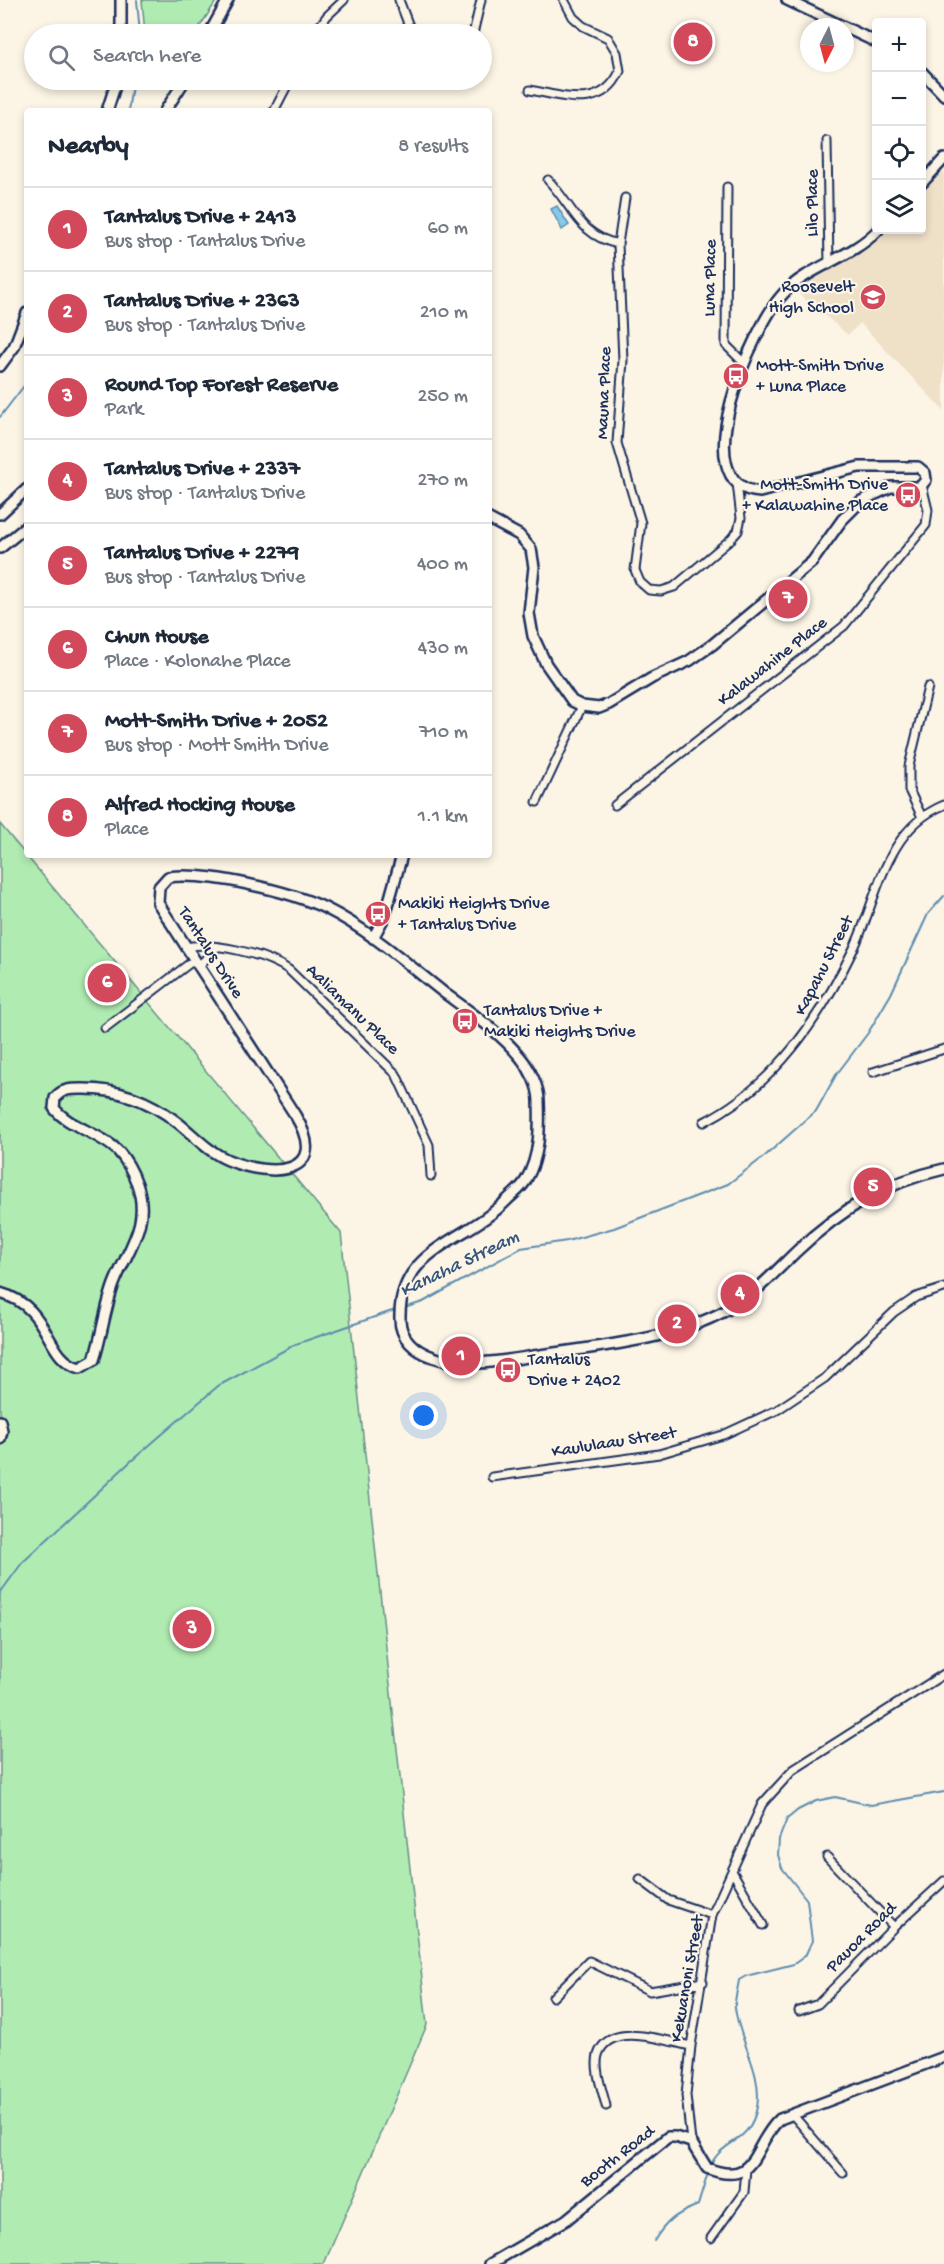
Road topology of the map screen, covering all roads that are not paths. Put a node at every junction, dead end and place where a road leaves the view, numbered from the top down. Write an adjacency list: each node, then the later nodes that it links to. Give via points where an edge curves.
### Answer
1 (121, 0): 8 (street)
2 (228, 0): 9 (street)
3 (344, 0): 10 (street)
4 (399, 0): 11 (street)
5 (481, 0): 12 (street)
6 (564, 0): 18 (street, via 583,26 608,38 617,53 620,70 610,88 589,98)
7 (787, 0): 13 (street)
8 (121, 24)
9 (215, 24)
10 (321, 24)
11 (408, 24)
12 (475, 24)
13 (872, 40)
14 (926, 77): 19 (street)
15 (114, 90): 20 (street)
16 (178, 90): 21 (street)
17 (285, 90): 22 (street)
18 (530, 90)
19 (944, 95)
20 (108, 108)
21 (167, 108)
22 (276, 108)
23 (827, 141): 31 (street, Lilo Place)
24 (944, 159): 26 (street)
25 (548, 180): 30 (street, via 562,193 588,232)
26 (924, 180)
27 (727, 187): 33 (street, Luna Place, via 726,345)
28 (625, 198): 30 (street, Mauna Place)
29 (873, 234): 31 (street)
30 (618, 244): 35 (street, Mauna Place, via 623,360 617,443 641,524 635,570 640,582 649,590 675,587 730,540 738,531 741,518)
31 (828, 265): 33 (street, via 783,294)
32 (24, 321): 34 (street, via 14,347)
33 (744, 363): 35 (street, via 731,394 726,430 727,465)
34 (0, 366)
35 (737, 483): 36 (street, via 754,492 767,492 837,471 869,466 918,467 925,474)
36 (922, 485): 43 (street, via 891,487 861,501 812,562 697,656 609,704 599,708); 45 (street, Kalawahine Place, via 928,510 926,525 844,626)
37 (24, 492): 38 (street)
38 (0, 514)
39 (492, 521): 43 (street, via 519,535 531,549 534,567 529,613 533,636 565,692)
40 (24, 528): 41 (street)
41 (0, 548)
42 (928, 687): 47 (street, via 909,766 909,790)
43 (582, 706): 44 (street)
44 (537, 802)
45 (615, 805)
46 (944, 805): 47 (street, Kapahu Street)
47 (922, 817): 56 (street, Kapahu Street, via 893,850 855,946 814,1022 794,1049 756,1087)
48 (401, 858): 49 (street, via 385,916)
49 (373, 938): 50 (street, Tantalus Drive, via 333,912 305,900 213,878 168,877 159,887 158,903); 57 (street, Tantalus Drive, via 491,1029 522,1059 539,1095 540,1141 525,1182 491,1216 419,1262 404,1285 400,1328 412,1345 429,1356 463,1362 497,1361 643,1339 699,1323 744,1300 847,1209 904,1179)
50 (185, 946): 51 (street, Aaliamanu Place, via 201,944); 52 (street, Tantalus Drive)
51 (216, 948): 52 (street); 58 (street, Aaliamanu Place, via 275,960 390,1067 429,1145)
52 (196, 964): 53 (street); 60 (street, Tantalus Drive, via 306,1133 308,1146 304,1158 297,1166 280,1169 243,1165 212,1152 176,1121 138,1099 93,1089 65,1090 55,1098 54,1108 119,1153 136,1181 142,1202 140,1228 114,1285 94,1360 80,1368 66,1362 32,1311)
53 (105, 1029)
54 (944, 1049): 55 (street)
55 (873, 1072)
56 (705, 1122)
57 (944, 1169)
58 (431, 1176)
59 (944, 1287): 63 (street, Kaululaau Street, via 916,1297 894,1312 825,1378 777,1410 723,1435 659,1454)
60 (0, 1293)
61 (0, 1421): 62 (street)
62 (0, 1439)
63 (492, 1477)
64 (944, 1674): 66 (street, Kekuanoni Street, via 793,1770 762,1804)
65 (827, 1857): 71 (street)
66 (732, 1871): 69 (street, Kekuanoni Street); 70 (street)
67 (640, 1879): 69 (street, via 668,1900)
68 (944, 1881): 71 (street, Pauoa Road)
69 (712, 1915): 72 (street, Kekuanoni Street)
70 (763, 1925)
71 (894, 1927): 74 (street, Pauoa Road, via 818,2004)
72 (703, 1982): 73 (street, via 650,1991 589,1961); 75 (street, Kekuanoni Street)
73 (553, 1997)
74 (799, 2011)
75 (691, 2046): 77 (street, via 627,2033 611,2038 598,2055); 79 (street, Kekuanoni Street, via 686,2095)
76 (944, 2057): 78 (street)
77 (606, 2106)
78 (792, 2114): 80 (street, via 774,2125); 81 (street)
79 (691, 2142): 80 (street, via 708,2168 722,2174); 83 (street, Booth Road, via 675,2137 662,2140 566,2220)
80 (746, 2169): 82 (street, via 744,2192)
81 (843, 2173)
82 (711, 2238)
83 (490, 2264)

